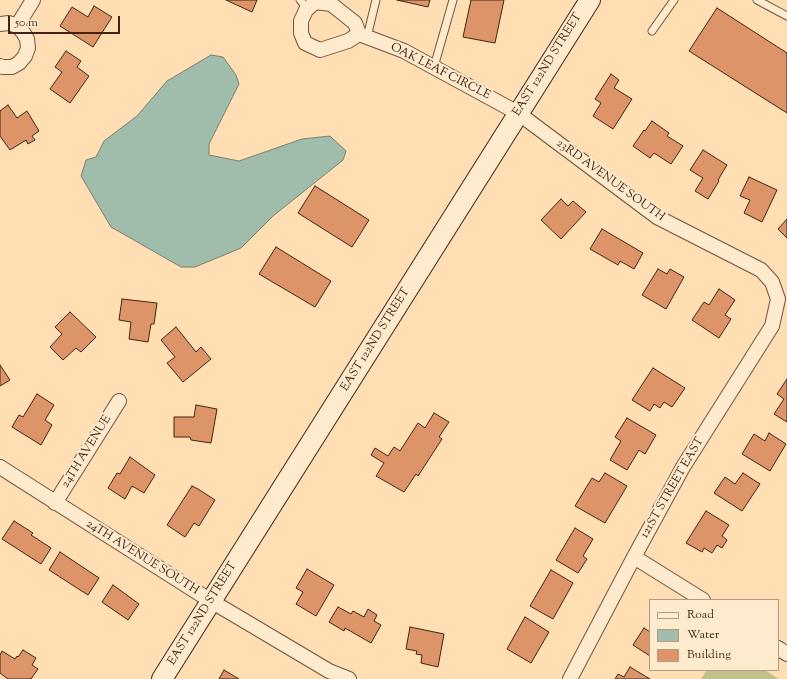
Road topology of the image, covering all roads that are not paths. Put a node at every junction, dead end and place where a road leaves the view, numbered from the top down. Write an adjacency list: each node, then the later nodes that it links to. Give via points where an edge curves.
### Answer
1 (33, 0): 10 (street)
2 (376, 0): 12 (lane)
3 (453, 0): 14 (lane)
4 (590, 0): 15 (street, EAST 122ND STREET)
5 (674, 0): 11 (lane)
6 (758, 0): 8 (lane)
7 (309, 3): 12 (street, via 331,4 354,23); 12 (street, via 301,21 305,43 320,50)
8 (787, 16)
9 (0, 24): 10 (street)
10 (17, 26): 13 (street, via 27,39 28,48 25,56 12,66)
11 (652, 32)
12 (363, 35): 14 (street, OAK LEAF CIRCLE, via 404,51)
13 (0, 66)
14 (434, 67): 15 (street, OAK LEAF CIRCLE)
15 (518, 113): 16 (street, 23RD AVENUE SOUTH, via 657,217 761,270 772,282); 22 (street, EAST 122ND STREET)
16 (778, 300): 20 (street, 121ST STREET EAST, via 772,326 683,467)
17 (119, 401): 19 (street, 24TH AVENUE)
18 (0, 467): 19 (street, 24TH AVENUE SOUTH)
19 (55, 503): 22 (street, 24TH AVENUE SOUTH)
20 (634, 556): 21 (street); 25 (street, 121ST STREET EAST)
21 (700, 599)
22 (211, 601): 23 (street, EAST 122ND STREET); 24 (street, 24TH AVENUE SOUTH, via 329,671)
23 (162, 679)
24 (349, 679)
25 (570, 679)

